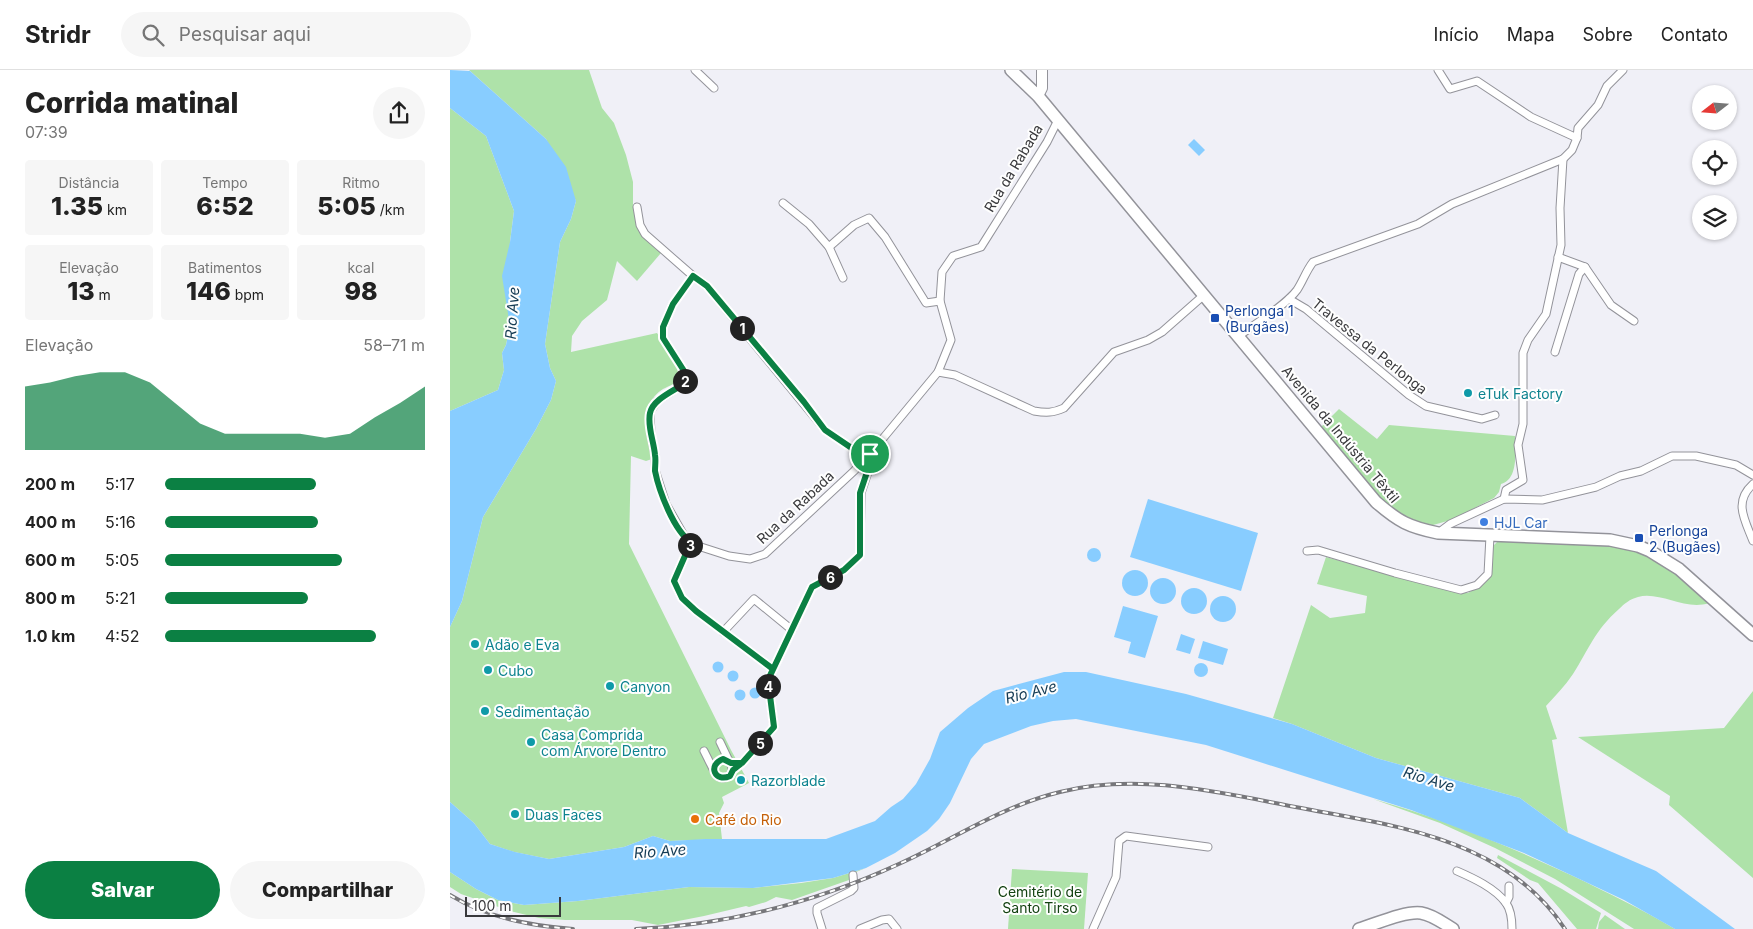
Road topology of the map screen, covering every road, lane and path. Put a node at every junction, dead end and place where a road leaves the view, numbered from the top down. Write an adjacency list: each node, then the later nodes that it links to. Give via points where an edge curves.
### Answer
1 (694, 70): 6 (street)
2 (1011, 70): 7 (main road, Avenida da Indústria Têxtil)
3 (1042, 70): 7 (street, via 1042,88)
4 (1438, 70): 9 (street, via 1450,89 1477,81 1531,117)
5 (1623, 70): 9 (street, via 1607,86 1598,105 1578,128)
6 (714, 88)
7 (1038, 96): 8 (main road, Avenida da Indústria Têxtil)
8 (1058, 120): 18 (main road, Avenida da Indústria Têxtil); 20 (street, Rua da Rabada, via 981,247 953,256 942,272)
9 (1577, 138): 10 (street)
10 (1563, 159): 14 (street); 19 (street, via 1452,204 1418,224 1313,262)
11 (783, 203): 13 (street)
12 (637, 207): 16 (street, via 645,234)
13 (830, 247): 17 (street); 20 (street, via 854,225 869,218 926,303)
14 (1558, 257): 15 (street); 30 (street, via 1546,314 1528,340 1524,353 1523,424 1518,445 1523,480 1506,490)
15 (1585, 267): 21 (street, via 1612,305); 23 (street)
16 (693, 276): 27 (street, via 707,286 825,430 859,453); 34 (street, via 673,304 663,327 663,338 686,374 685,383 657,401 650,412 659,487 675,521)
17 (843, 278)
18 (1204, 295): 22 (main road, Avenida da Indústria Têxtil); 24 (street, via 1162,332 1114,352 1069,404 1055,413 1034,411 955,375)
19 (1289, 298): 22 (street); 25 (street, Travessa da Perlonga, via 1426,406 1482,419)
20 (940, 301): 24 (street, Rua da Rabada, via 951,340)
21 (1634, 321)
22 (1239, 336): 31 (main road, Avenida da Indústria Têxtil, via 1376,502 1391,516 1412,528)
23 (1555, 352)
24 (938, 372): 26 (street, Rua da Rabada)
25 (1496, 414)
26 (870, 454): 27 (street, Rua da Rabada); 36 (street, via 860,493 860,555 844,570 812,587)
27 (863, 461): 34 (street, Rua da Rabada, via 764,554 750,559 736,557)
28 (1753, 475): 30 (street, via 1736,465 1696,456 1672,456 1596,487 1542,500)
29 (1753, 484): 33 (street, via 1745,491 1741,508)
30 (1504, 499): 31 (street, via 1450,524)
31 (1438, 533): 32 (main road, Avenida da Indústria Têxtil)
32 (1490, 536): 35 (street, via 1488,574 1477,585 1461,590 1318,550); 38 (main road, Avenida da Indústria Têxtil, via 1610,540 1638,546 1679,569)
33 (1753, 541)
34 (691, 542): 37 (street, via 674,581 682,598)
35 (1307, 551)
36 (792, 630): 37 (street, via 754,599); 39 (street)
37 (723, 632): 39 (street)
38 (1753, 635)
39 (773, 669): 42 (street, via 768,680 774,727 742,763)
40 (720, 742): 42 (street)
41 (704, 751): 43 (street)
42 (731, 765): 43 (street, via 727,777); 43 (street, via 723,759 718,761 714,767)
43 (716, 774)
44 (1208, 848): 53 (street, via 1122,837 1116,878)
45 (1457, 871): 48 (street, via 1481,883)
46 (853, 875): 50 (street, via 854,888 851,891 817,908)
47 (1509, 886): 48 (street)
48 (1506, 903): 56 (street)
49 (870, 928): 51 (street); 52 (street, via 889,919)
50 (822, 929)
51 (860, 929)
52 (897, 929)
53 (1094, 929)
54 (1359, 929): 55 (main road, via 1420,913)
55 (1453, 929)
56 (1512, 929)

